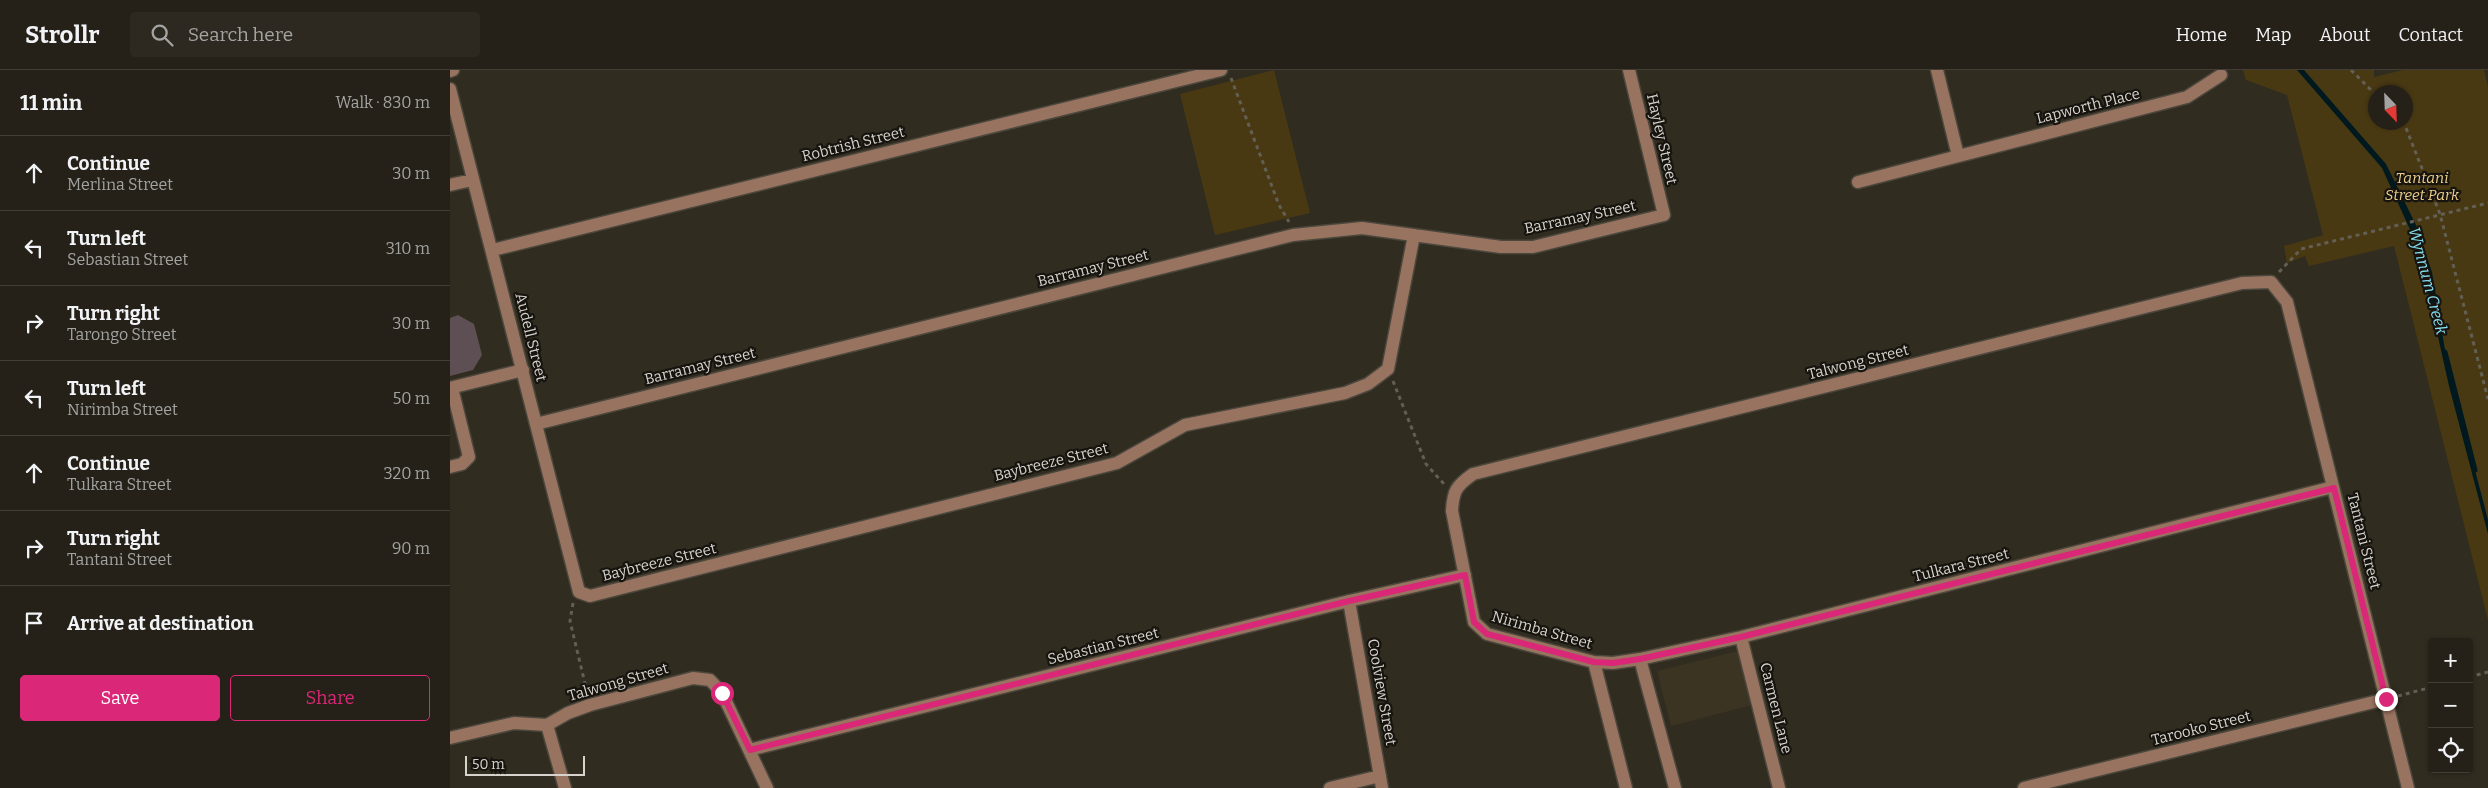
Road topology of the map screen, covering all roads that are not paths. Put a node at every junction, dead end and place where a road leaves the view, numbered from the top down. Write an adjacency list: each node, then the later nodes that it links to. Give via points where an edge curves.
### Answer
1 (1629, 70): 10 (street, Hayley Street)
2 (1937, 70): 6 (street)
3 (1226, 73): 12 (street, Robtrish Street)
4 (2221, 75): 6 (street, Lapworth Place, via 2186,97)
5 (450, 89): 7 (street, Audell Street)
6 (1958, 156): 8 (street, Lapworth Place)
7 (472, 180): 9 (street); 12 (street, Audell Street)
8 (1858, 182)
9 (450, 185)
10 (1664, 215): 11 (street, Barramay Street, via 1533,247)
11 (1414, 234): 16 (street, Barramay Street, via 1362,228 1293,235); 20 (street, Baybreeze Street, via 1388,369 1368,384 1345,393 1185,425 1117,463)
12 (493, 250): 14 (street, Audell Street)
13 (2271, 282): 18 (street, Tantani Street, via 2287,302); 19 (street, Talwong Street, via 2242,283 1473,474 1461,482 1453,494 1452,510)
14 (523, 370): 15 (street); 16 (street, Audell Street)
15 (451, 388): 17 (street, via 469,457 462,464)
16 (536, 424): 20 (street, Audell Street)
17 (450, 467)
18 (2334, 488): 22 (street, Tulkara Street); 25 (street, Tantani Street)
19 (1465, 575): 21 (street, Sebastian Street); 24 (street, Nirimba Street, via 1474,622 1487,634)
20 (576, 597)
21 (1349, 601): 28 (street, Sebastian Street); 29 (street, Coolview Street)
22 (1741, 637): 23 (street, Tulkara Street); 35 (street, Carmen Lane)
23 (1640, 659): 24 (street, Tulkara Street); 34 (street)
24 (1594, 662): 33 (street, Nirimba Street)
25 (2386, 699): 36 (street, Tarooko Street); 37 (street, Tantani Street)
26 (546, 725): 27 (street, via 514,723); 28 (street, Talwong Street, via 590,705 693,678 710,680 722,693); 30 (street)
27 (450, 738)
28 (750, 750): 31 (street)
29 (1381, 782): 32 (street)
30 (565, 788)
31 (767, 788)
32 (1330, 788)
33 (1626, 788)
34 (1675, 788)
35 (1779, 788)
36 (2024, 788)
37 (2408, 788)

